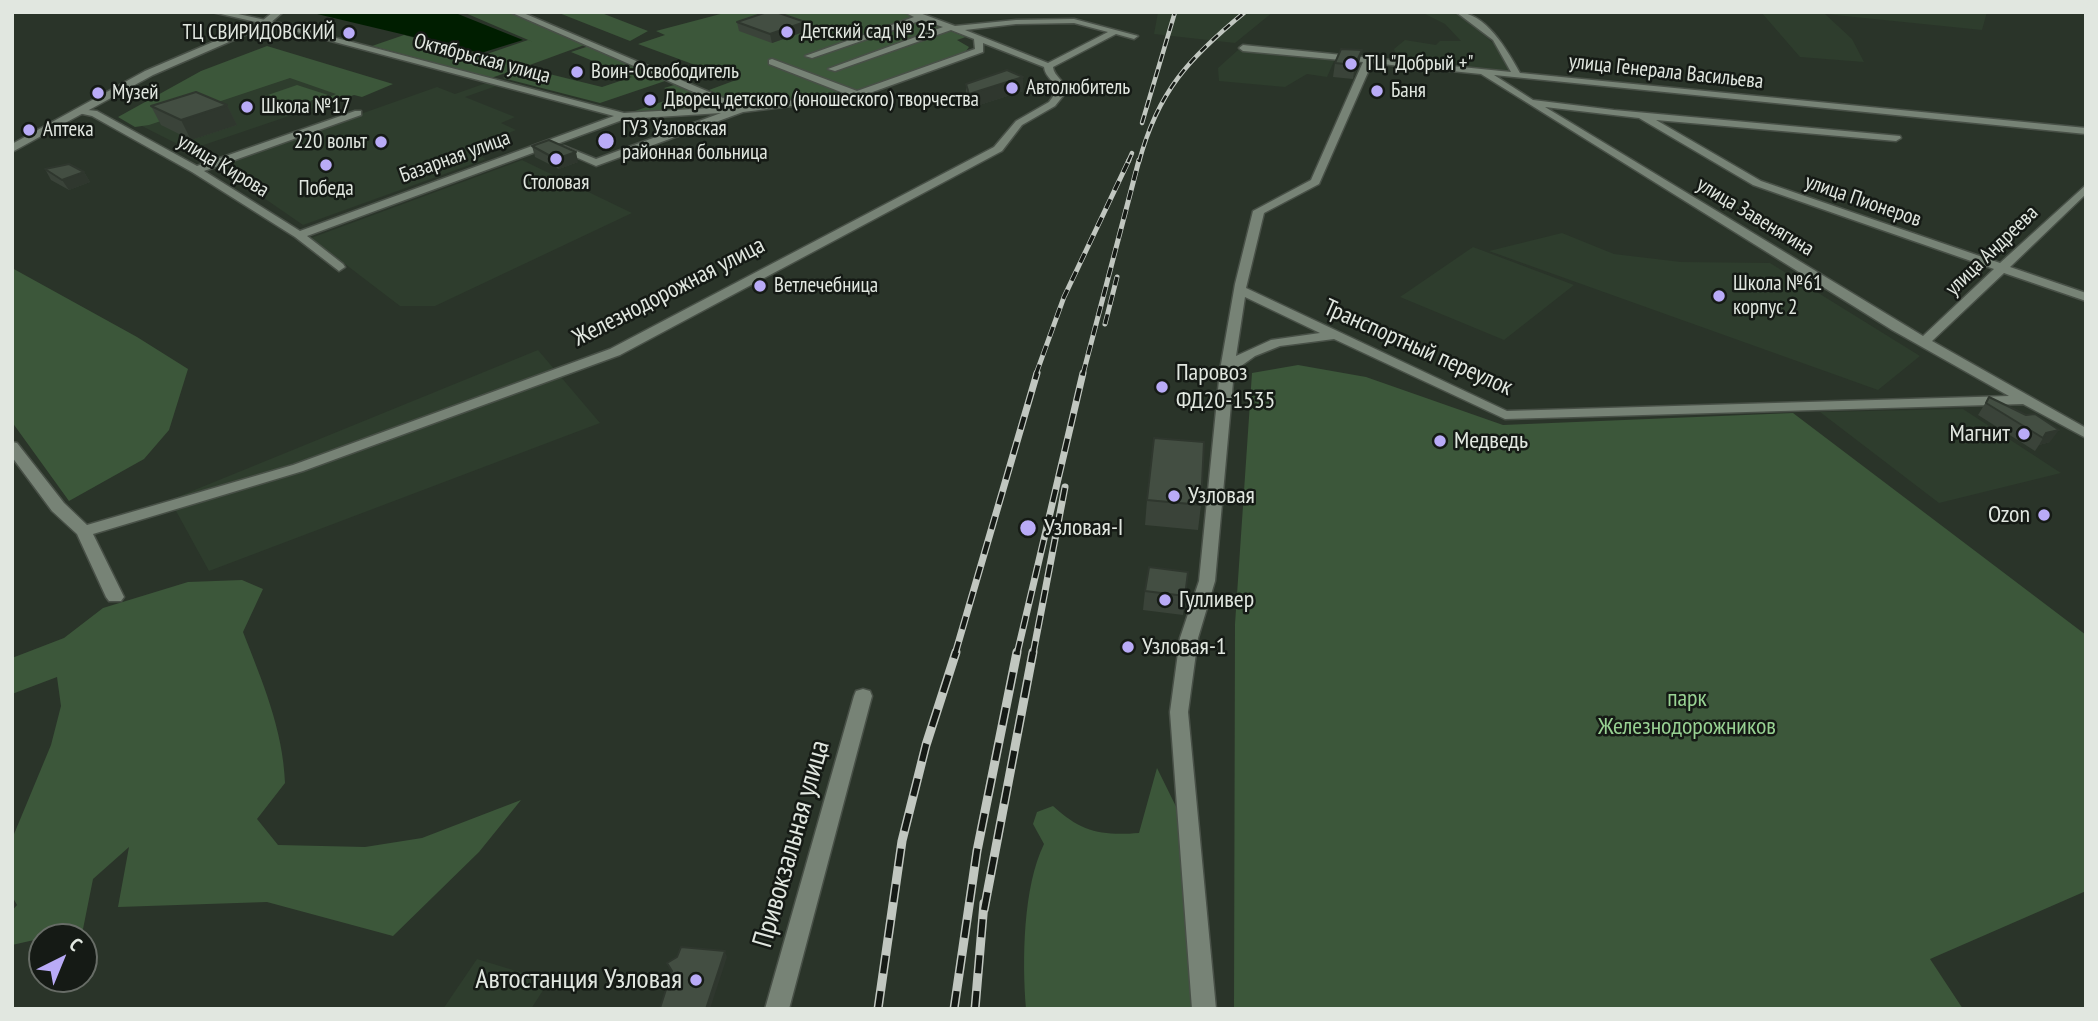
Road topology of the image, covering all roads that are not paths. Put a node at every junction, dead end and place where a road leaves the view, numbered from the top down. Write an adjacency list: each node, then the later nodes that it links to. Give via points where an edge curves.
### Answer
1 (216, 12): 8 (street, Октябрьская улица)
2 (279, 12): 8 (main road)
3 (514, 12): 23 (street)
4 (908, 12): 6 (street)
5 (1460, 12): 20 (street, via 1496,38)
6 (922, 17): 9 (street); 14 (street)
7 (1075, 17): 9 (street); 10 (street)
8 (265, 23): 24 (main road, via 149,73); 27 (street, Октябрьская улица)
9 (954, 27): 12 (street); 18 (street)
10 (1114, 32): 11 (street); 17 (street)
11 (1133, 36)
12 (978, 40): 17 (street); 21 (street, via 980,50)
13 (1243, 48): 15 (street, улица Генерала Васильева)
14 (810, 55)
15 (1369, 60): 19 (street, улица Генерала Васильева); 38 (street, via 1315,183 1259,211)
16 (772, 62): 21 (street)
17 (1048, 66): 46 (street, Железнодорожная улица, via 1062,90 1052,104 1020,123 998,149 615,352 298,468)
18 (832, 69)
19 (1480, 71): 20 (street, улица Генерала Васильева); 22 (street, улица Завенягина)
20 (1517, 75): 29 (street, улица Генерала Васильева)
21 (857, 95): 23 (street)
22 (1529, 102): 26 (street); 41 (street, улица Завенягина)
23 (741, 109): 27 (street, Октябрьская улица); 28 (street)
24 (79, 112): 32 (main road); 33 (street, улица Кирова, via 94,114)
25 (358, 113): 33 (street)
26 (1639, 114): 30 (street); 37 (street, улица Пионеров, via 1758,183)
27 (624, 116): 28 (street); 31 (street, Базарная улица)
28 (682, 128): 31 (street, via 592,163)
29 (2086, 131)
30 (1896, 138)
31 (550, 143): 35 (street, Базарная улица)
32 (12, 149)
33 (196, 170): 35 (street, улица Кирова)
34 (2086, 188): 37 (street, улица Андреева)
35 (299, 235): 36 (street, улица Кирова)
36 (339, 267)
37 (2002, 270): 39 (street, улица Пионеров); 41 (street, улица Андреева)
38 (1240, 290): 40 (street, Транспортный переулок); 42 (street)
39 (2086, 298)
40 (1334, 336): 42 (street, via 1299,337 1254,350); 43 (street, Транспортный переулок, via 1505,415)
41 (1924, 342): 43 (street, улица Завенягина)
42 (1227, 370): 50 (street, via 1207,581 1189,638 1179,712)
43 (2030, 400): 44 (street, улица Завенягина)
44 (2086, 434)
45 (12, 446): 46 (street, via 58,507)
46 (84, 531): 47 (street)
47 (115, 597)
48 (863, 696): 49 (street, Привокзальная улица)
49 (777, 1009)
50 (1204, 1009)

